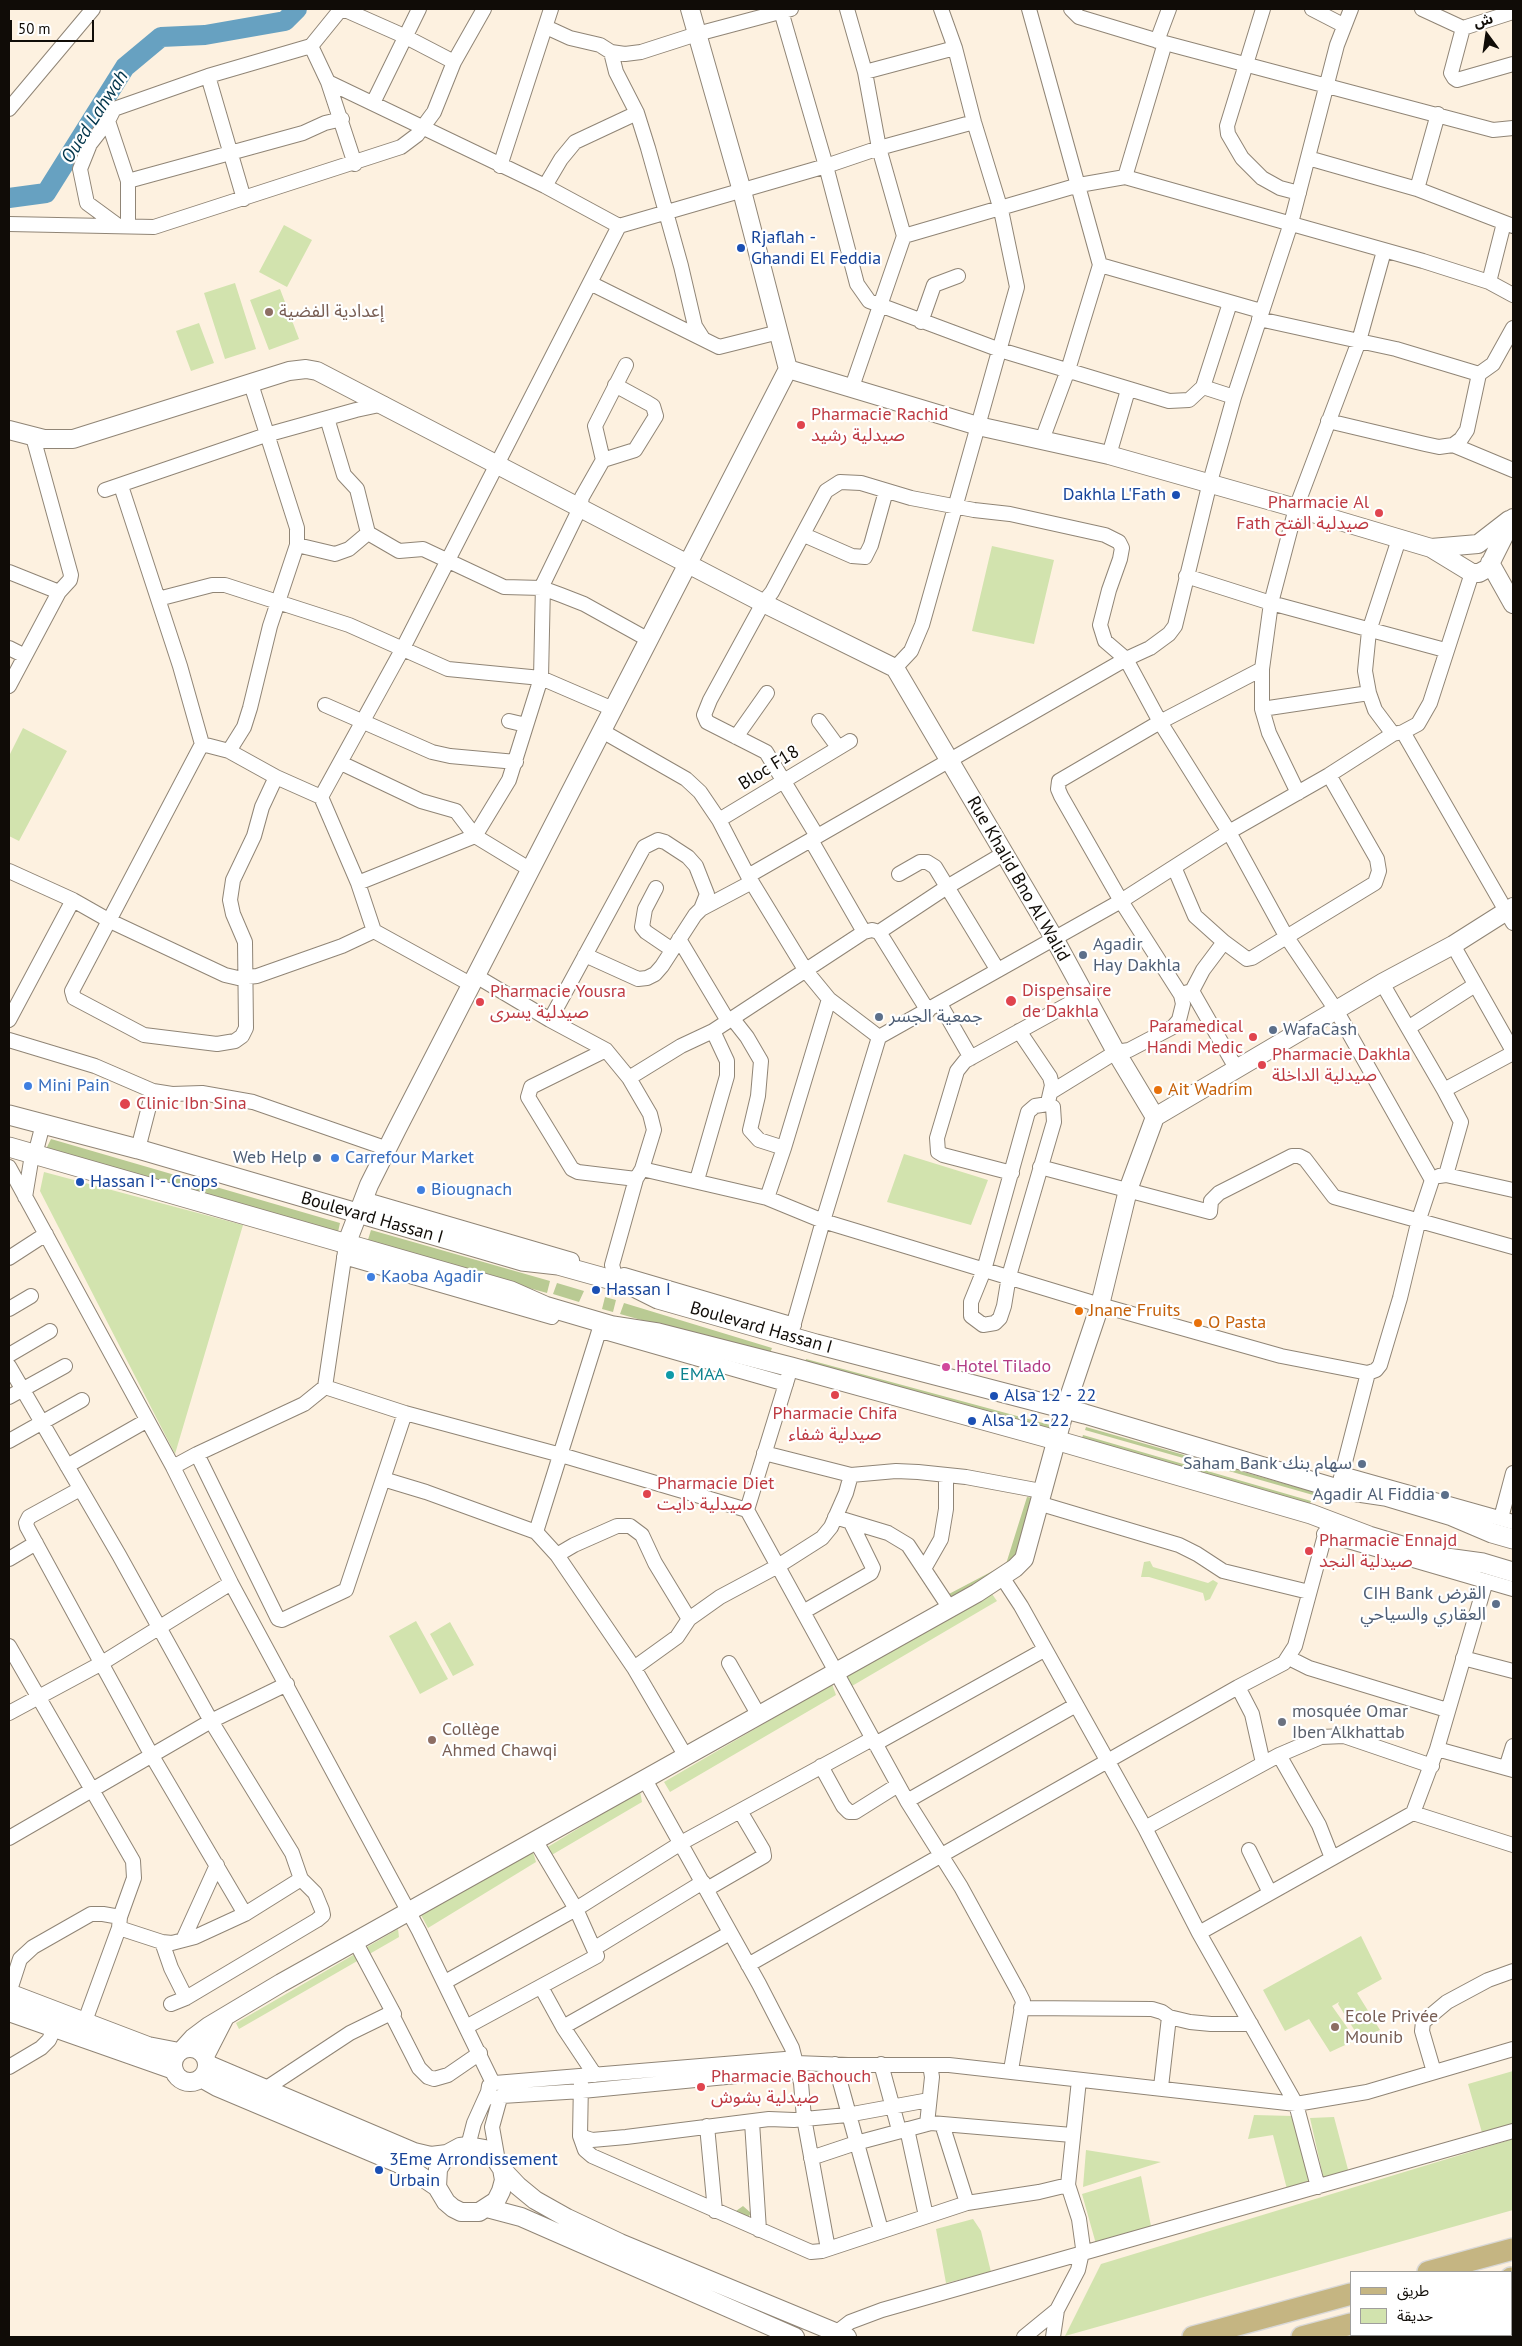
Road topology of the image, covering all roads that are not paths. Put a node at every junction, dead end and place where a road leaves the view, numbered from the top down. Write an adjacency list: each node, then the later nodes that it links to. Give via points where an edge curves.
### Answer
1 (93, 9): 35 (street)
2 (342, 9): 22 (street); 24 (street)
3 (418, 9): 22 (street)
4 (484, 9): 27 (street)
5 (551, 9): 19 (street)
6 (690, 9): 21 (street)
7 (847, 9): 30 (street)
8 (941, 9): 25 (street)
9 (1029, 9): 51 (street)
10 (1071, 9): 23 (street, via 1079,17)
11 (1169, 9): 23 (street)
12 (1263, 9): 28 (street)
13 (1312, 9): 18 (street)
14 (1351, 9): 18 (street)
15 (1422, 9): 20 (street)
16 (786, 10): 21 (street); 48 (street)
17 (1513, 12): 20 (street)
18 (1343, 25): 33 (street)
19 (546, 27): 26 (street, via 570,38 600,45); 47 (street)
20 (1463, 28): 29 (street, via 1451,73 1454,78 1457,80)
21 (697, 34): 26 (street, via 641,52); 54 (street)
22 (404, 36): 27 (street); 34 (street)
23 (1161, 42): 28 (street); 49 (street)
24 (311, 46): 31 (street); 32 (street)
25 (955, 48): 30 (street); 40 (street)
26 (611, 52): 36 (street, via 616,72)
27 (454, 62): 41 (street, via 439,104)
28 (1247, 64): 33 (street); 55 (street, via 1227,126 1228,134 1242,158 1262,178 1280,188)
29 (1513, 64)
30 (865, 72): 43 (street)
31 (208, 76): 39 (street, via 117,107); 44 (street)
32 (328, 82): 34 (street); 38 (street)
33 (1326, 85): 37 (street); 45 (street)
34 (373, 103): 41 (street)
35 (9, 110)
36 (637, 113): 52 (street, via 575,142 560,159); 58 (street)
37 (1438, 114): 42 (street, via 1493,130); 53 (street)
38 (342, 119): 44 (street); 46 (street)
39 (108, 121): 50 (street); 62 (street, via 90,144 80,169 87,203)
40 (974, 122): 43 (street); 57 (street)
41 (424, 127): 46 (street, via 401,147); 47 (street)
42 (1513, 128)
43 (879, 148): 48 (street); 64 (street)
44 (231, 154): 50 (street); 56 (street)
45 (1308, 158): 53 (street); 55 (street)
46 (355, 164): 56 (street)
47 (500, 166): 52 (street)
48 (826, 166): 54 (street); 72 (street, via 857,284 869,301)
49 (1125, 177): 51 (street); 59 (street)
50 (128, 181): 62 (street)
51 (1079, 185): 57 (street); 66 (street)
52 (545, 186): 63 (street)
53 (1418, 189): 61 (street)
54 (742, 191): 58 (street); 76 (street)
55 (1299, 193): 59 (street)
56 (244, 199): 62 (street, via 162,225 145,228)
57 (1001, 210): 64 (street); 79 (street, via 1018,287)
58 (665, 211): 63 (street); 77 (street, via 695,326)
59 (1291, 223): 65 (street); 73 (street)
60 (9, 224): 62 (street)
61 (1509, 225): 68 (street)
62 (123, 226)
63 (619, 226): 69 (street)
64 (904, 236): 72 (street)
65 (1384, 251): 68 (street); 78 (street)
66 (1100, 266): 71 (street); 82 (street)
67 (958, 276): 74 (street, via 934,284)
68 (1489, 282): 70 (street)
69 (592, 284): 77 (street); 101 (street)
70 (1513, 295)
71 (1230, 303): 73 (street); 86 (street)
72 (878, 306): 74 (street); 87 (street)
73 (1260, 315): 78 (street); 89 (street)
74 (921, 322): 79 (street)
75 (1513, 328): 83 (street, via 1494,364)
76 (779, 332): 77 (street, via 721,347); 81 (street)
77 (702, 338)
78 (1359, 341): 83 (street); 92 (street)
79 (1000, 350): 82 (street); 93 (street)
80 (626, 365): 85 (street)
81 (788, 369): 87 (street); 118 (street)
82 (1068, 370): 88 (street); 97 (street)
83 (1479, 374): 98 (street, via 1467,430)
84 (251, 384): 90 (street, via 297,370 317,371); 95 (street); 96 (street, via 73,439)
85 (615, 385): 100 (street, via 595,426); 100 (street, via 648,402 656,416 635,450)
86 (1203, 386): 88 (street, via 1189,400 1176,402); 89 (street)
87 (852, 387): 93 (street)
88 (1128, 390): 99 (street)
89 (1234, 397): 103 (street)
90 (384, 404): 91 (street); 101 (street)
91 (327, 418): 95 (street); 111 (street, via 344,475 357,488)
92 (1328, 421): 98 (street, via 1439,447); 109 (street)
93 (978, 426): 97 (street); 107 (street)
94 (11, 434): 96 (street)
95 (266, 435): 104 (street); 114 (street, via 297,528)
96 (32, 437): 123 (street, via 72,575)
97 (1042, 440): 99 (street)
98 (1453, 445): 102 (street)
99 (1109, 455): 103 (street)
100 (603, 460): 108 (street, via 582,497)
101 (497, 466): 108 (street); 117 (street)
102 (1513, 470)
103 (1210, 482): 109 (street); 121 (street)
104 (122, 486): 105 (street); 124 (street)
105 (105, 490)
106 (886, 491): 107 (street); 112 (street, via 861,483 835,484 826,491); 112 (street, via 865,557 852,556)
107 (954, 506): 135 (street, via 1037,519 1116,539 1122,548 1121,556 1100,625 1105,641); 136 (street, via 922,625 911,652)
108 (580, 508): 118 (street); 122 (street)
109 (1296, 508): 113 (street); 128 (street)
110 (1513, 517): 115 (street); 119 (street)
111 (368, 533): 114 (street, via 349,549 334,554); 117 (street, via 401,552 423,549)
112 (804, 535): 127 (street)
113 (1398, 539): 116 (street); 129 (street)
114 (297, 545): 125 (street)
115 (1473, 545): 116 (street); 119 (street, via 1487,548); 119 (street, via 1462,555)
116 (1431, 548): 119 (street)
117 (447, 562): 122 (street, via 504,587); 132 (street)
118 (689, 565): 127 (street); 130 (street)
119 (1479, 567): 126 (street); 133 (street)
120 (9, 572): 123 (street)
121 (1186, 576): 128 (street); 135 (street, via 1175,626 1150,648)
122 (542, 588): 130 (street, via 584,604); 138 (street)
123 (59, 592): 134 (street)
124 (158, 599): 125 (street, via 218,584); 153 (street)
125 (278, 602): 132 (street, via 350,625); 154 (street, via 244,727)
126 (1512, 602)
127 (763, 603): 136 (street); 152 (street, via 704,715 707,722)
128 (1271, 603): 129 (street); 137 (street)
129 (1370, 630): 133 (street); 141 (street, via 1365,671)
130 (649, 640): 143 (street)
131 (9, 648): 134 (street)
132 (403, 648): 138 (street, via 453,670); 146 (street)
133 (1445, 650): 151 (street, via 1424,716 1418,724)
134 (23, 655): 139 (street)
135 (1126, 658): 148 (street); 155 (street)
136 (895, 668): 155 (street, Rue Khalid Bno Al Walid)
137 (1262, 669): 144 (street); 148 (street)
138 (541, 678): 143 (street); 149 (street)
139 (9, 686)
140 (767, 693): 152 (street)
141 (1369, 693): 144 (street); 151 (street, via 1376,710)
142 (325, 705): 146 (street)
143 (613, 709): 150 (street)
144 (1262, 709): 161 (street, via 1269,733)
145 (818, 721): 160 (street, Bloc F18, via 844,744)
146 (364, 722): 156 (street); 157 (street, via 439,754)
147 (509, 722): 149 (street)
148 (1160, 722): 164 (street); 177 (street, via 1062,778 1057,784)
149 (526, 726): 157 (street)
150 (602, 731): 163 (street, via 694,785); 169 (street)
151 (1398, 733): 158 (street); 179 (street)
152 (736, 737): 160 (street, via 766,752)
153 (202, 744): 154 (street); 180 (street)
154 (229, 751): 159 (street)
155 (950, 760): 166 (street); 167 (street, Rue Khalid Bno Al Walid)
156 (341, 762): 162 (street); 165 (street, via 421,801 456,811)
157 (516, 762): 165 (street, via 509,780)
158 (1329, 775): 161 (street); 183 (street, via 1377,859 1379,875 1372,887)
159 (276, 777): 162 (street); 191 (street, via 233,880 230,900 246,942)
160 (785, 782): 163 (street, Bloc F18); 166 (street)
161 (1298, 793): 164 (street)
162 (321, 797): 173 (street)
163 (719, 820): 172 (street)
164 (1229, 832): 168 (street); 183 (street)
165 (475, 836): 169 (street); 173 (street)
166 (814, 838): 172 (street); 182 (street)
167 (1003, 854): 174 (street); 184 (street, Rue Khalid Bno Al Walid)
168 (1174, 867): 177 (street); 185 (street, via 1195,916)
169 (531, 870): 192 (street)
170 (899, 874): 174 (street, via 915,864 927,862 935,867)
171 (10, 876): 176 (street)
172 (750, 879): 178 (street); 190 (street)
173 (358, 883): 181 (street)
174 (946, 887): 182 (street); 189 (street)
175 (656, 888): 186 (street, via 645,908 642,927 646,932)
176 (73, 900): 180 (street); 200 (street)
177 (1121, 901): 184 (street); 195 (street)
178 (701, 909): 186 (street); 188 (street, via 707,894 696,866 666,842 650,843 638,856)
179 (1511, 914): 187 (street)
180 (110, 921): 191 (street, via 226,975); 191 (street, via 72,991 74,998 144,1035 200,1044 235,1041 246,1028)
181 (374, 931): 191 (street, via 333,949); 192 (street)
182 (872, 932): 190 (street); 198 (street)
183 (1286, 936): 185 (street, via 1248,960); 199 (street)
184 (1054, 938): 189 (street); 196 (street, Rue Khalid Bno Al Walid)
185 (1224, 942): 195 (street)
186 (675, 944): 188 (street, via 655,974 647,978 638,979); 202 (street)
187 (1453, 945): 193 (street); 194 (street)
188 (585, 955): 201 (street)
189 (997, 969): 198 (street)
190 (806, 971): 197 (street); 202 (street)
191 (244, 978)
192 (474, 981): 201 (street); 223 (street)
193 (1382, 983): 199 (street); 203 (street)
194 (1475, 985): 203 (street); 210 (street)
195 (1186, 993): 209 (street, via 1179,1020 1173,1027 1129,1050); 212 (street)
196 (1085, 995): 205 (street); 209 (street, Rue Khalid Bno Al Walid)
197 (829, 999): 206 (street); 221 (street)
198 (934, 1008): 206 (street); 211 (street)
199 (1336, 1010): 212 (street); 231 (street)
200 (9, 1020)
201 (550, 1020): 208 (street)
202 (730, 1020): 204 (street); 221 (street, via 747,1037 762,1061 750,1130 759,1140)
203 (1408, 1028): 214 (street)
204 (713, 1031): 213 (street, via 681,1046); 230 (street, via 727,1061 727,1076)
205 (1019, 1032): 211 (street); 216 (street, via 1050,1076)
206 (879, 1036): 238 (street)
207 (9, 1040): 215 (street, via 95,1066)
208 (606, 1050): 213 (street); 228 (street, via 531,1088 528,1097 572,1169)
209 (1116, 1052): 216 (street); 218 (street, Rue Khalid Bno Al Walid)
210 (1513, 1052): 214 (street)
211 (971, 1058): 227 (street, via 957,1071 936,1147 943,1156)
212 (1236, 1068): 218 (street)
213 (629, 1078): 228 (street, via 654,1130)
214 (1444, 1090): 229 (street, via 1461,1122)
215 (153, 1091): 222 (street); 223 (street, via 211,1094 253,1102)
216 (1049, 1098): 226 (street, via 1055,1114); 227 (street, via 1028,1112)
217 (9, 1115): 219 (main road, Boulevard Hassan I)
218 (1155, 1116): 232 (street)
219 (43, 1124): 222 (main road, Boulevard Hassan I); 224 (street)
220 (9, 1147): 224 (main road, Boulevard Hassan I)
221 (784, 1148): 235 (street)
222 (138, 1149): 236 (main road, Boulevard Hassan I)
223 (388, 1149): 236 (street)
224 (32, 1155): 234 (street); 241 (main road, Boulevard Hassan I)
225 (9, 1167): 234 (street)
226 (1040, 1168): 232 (street); 244 (street)
227 (1012, 1173): 243 (street)
228 (639, 1174): 230 (street); 245 (street, via 612,1265)
229 (1446, 1174): 231 (street); 233 (street)
230 (697, 1180): 235 (street)
231 (1432, 1180): 237 (street)
232 (1128, 1190): 237 (street, via 1210,1212 1211,1201 1219,1193 1292,1156 1298,1156 1304,1158 1334,1196); 247 (street)
233 (1513, 1190)
234 (25, 1196): 239 (street)
235 (766, 1198): 238 (street)
236 (360, 1206): 241 (street); 245 (main road, Boulevard Hassan I, via 522,1260 563,1262)
237 (1419, 1219): 240 (street); 255 (street, via 1380,1365)
238 (822, 1221): 243 (street); 251 (street)
239 (46, 1234): 242 (street); 263 (street)
240 (1513, 1247)
241 (345, 1251): 250 (street); 256 (main road, Boulevard Hassan I, via 511,1291 544,1306 613,1326 658,1333); 257 (street)
242 (9, 1258)
243 (984, 1270): 244 (street); 244 (street, via 969,1308 971,1316 983,1325 992,1324 1000,1318)
244 (1009, 1276): 247 (street)
245 (615, 1277): 251 (main road, Boulevard Hassan I, via 658,1299)
246 (31, 1296): 248 (street)
247 (1100, 1305): 255 (street, via 1281,1356); 261 (street)
248 (9, 1308)
249 (50, 1330): 252 (street)
250 (599, 1331): 256 (street); 269 (street)
251 (792, 1331): 261 (main road, Boulevard Hassan I)
252 (9, 1355)
253 (9, 1366): 258 (street)
254 (65, 1366): 258 (street)
255 (1368, 1372): 276 (street)
256 (788, 1375): 265 (main road, Boulevard Hassan I); 267 (street)
257 (325, 1388): 262 (street); 268 (street, via 304,1404)
258 (22, 1389): 259 (street); 264 (street)
259 (9, 1397)
260 (82, 1400): 264 (street)
261 (1065, 1409): 265 (street); 276 (main road, Boulevard Hassan I)
262 (405, 1413): 269 (street); 275 (street)
263 (146, 1421): 270 (street); 271 (street)
264 (42, 1423): 266 (street); 270 (street)
265 (1057, 1440): 278 (street); 283 (main road, Boulevard Hassan I)
266 (9, 1441)
267 (764, 1453): 273 (street); 279 (street)
268 (197, 1454): 271 (street); 275 (street, via 266,1598 282,1620 346,1590)
269 (561, 1455): 279 (street); 284 (street)
270 (67, 1466): 277 (street)
271 (172, 1467): 294 (street)
272 (1513, 1473): 281 (street)
273 (851, 1475): 274 (street, via 896,1471); 280 (street)
274 (946, 1476): 278 (street, via 966,1477); 290 (street, via 946,1509 941,1539)
275 (383, 1480): 284 (street)
276 (1340, 1481): 281 (street); 285 (main road, Boulevard Hassan I)
277 (80, 1489): 286 (street, via 29,1518 26,1523); 300 (street)
278 (1040, 1497): 292 (street, via 1024,1559); 296 (street, via 1179,1545 1223,1571)
279 (747, 1510): 289 (street)
280 (835, 1517): 282 (street); 289 (street, via 822,1538)
281 (1507, 1520)
282 (851, 1523): 290 (street, via 899,1538); 298 (street, via 873,1568 871,1573)
283 (1327, 1527): 291 (main road, Boulevard Hassan I, via 1439,1557 1483,1563); 293 (street); 296 (street)
284 (536, 1532): 287 (street)
285 (1513, 1539)
286 (36, 1544): 288 (street); 305 (street)
287 (557, 1555): 299 (street, via 617,1526 630,1526 642,1535); 307 (street)
288 (9, 1559)
289 (778, 1566): 298 (street); 299 (street, via 720,1597)
290 (924, 1567): 297 (street)
291 (1513, 1572)
292 (1002, 1576): 297 (street); 302 (street)
293 (1486, 1581): 295 (street); 304 (street)
294 (231, 1583): 300 (street); 310 (street)
295 (1513, 1589)
296 (1310, 1592): 303 (street)
297 (949, 1607): 308 (street)
298 (803, 1612): 308 (street)
299 (689, 1619): 307 (street, via 677,1637)
300 (160, 1626): 305 (street); 317 (street)
301 (9, 1646): 312 (street)
302 (1044, 1650): 313 (street); 318 (street)
303 (1289, 1658): 311 (street); 314 (street, via 1309,1668)
304 (1463, 1658): 309 (street); 314 (street)
305 (102, 1663): 312 (street); 323 (street)
306 (729, 1663): 316 (street)
307 (634, 1668): 321 (street)
308 (835, 1671): 316 (street); 318 (street)
309 (1513, 1671)
310 (287, 1684): 317 (street); 348 (street)
311 (1238, 1687): 324 (street); 325 (street, via 1252,1714)
312 (39, 1696): 315 (street); 331 (street)
313 (1076, 1705): 324 (street); 332 (street)
314 (1447, 1710): 320 (street)
315 (9, 1713)
316 (758, 1714): 321 (street)
317 (211, 1720): 323 (street); 344 (street, via 292,1853)
318 (874, 1741): 326 (street); 330 (street)
319 (1513, 1746): 328 (street)
320 (1437, 1749): 327 (street); 328 (street)
321 (685, 1755): 329 (street)
322 (1279, 1755): 325 (street); 327 (street, via 1321,1737 1344,1736); 342 (street, via 1318,1825)
323 (152, 1756): 331 (street); 343 (street)
324 (1108, 1762): 335 (street); 341 (street)
325 (1263, 1763): 335 (street)
326 (821, 1766): 330 (street, via 849,1812 855,1812); 333 (street)
327 (1432, 1766): 334 (street)
328 (1510, 1769)
329 (644, 1778): 337 (street); 338 (street)
330 (898, 1785): 332 (street)
331 (92, 1790): 336 (street); 350 (street, via 133,1861 134,1878)
332 (907, 1801): 341 (street)
333 (740, 1811): 338 (street); 345 (street, via 764,1856)
334 (1413, 1813): 339 (street); 342 (street)
335 (1145, 1828): 352 (street)
336 (9, 1838)
337 (535, 1840): 347 (street); 348 (street)
338 (681, 1843): 345 (street); 347 (street)
339 (1513, 1845)
340 (1250, 1850): 346 (street)
341 (940, 1855): 357 (street); 364 (street, via 1018,1991)
342 (1332, 1858): 346 (street)
343 (217, 1865): 349 (street); 353 (street)
344 (302, 1879): 349 (street); 362 (street, via 315,1893 322,1910 321,1918)
345 (705, 1886): 351 (street); 356 (street)
346 (1270, 1893): 352 (street)
347 (576, 1909): 356 (street); 359 (street)
348 (407, 1912): 354 (street); 359 (street)
349 (245, 1914): 353 (street)
350 (120, 1923): 355 (street); 361 (street, via 103,1914 91,1914 33,1947 20,1959); 369 (street)
351 (730, 1933): 357 (street); 372 (street)
352 (1199, 1933): 370 (street)
353 (183, 1940): 355 (street)
354 (355, 1941): 366 (street, via 394,2014); 367 (street)
355 (162, 1942): 362 (street, via 170,1968)
356 (595, 1948): 360 (street, via 596,1958)
357 (748, 1965): 377 (street, via 792,2048)
358 (1513, 1971): 385 (street, via 1447,2002 1423,2022 1422,2031)
359 (445, 1982): 371 (street)
360 (541, 1987): 371 (street); 372 (street)
361 (9, 1993): 369 (street)
362 (186, 1998): 363 (street)
363 (171, 2004)
364 (1021, 2008): 368 (street, via 1152,2009); 384 (street)
365 (9, 2012): 373 (street)
366 (391, 2013): 376 (street, via 419,2068 430,2078 448,2075); 390 (street, via 350,2033)
367 (225, 2017): 375 (street, via 199,2033); 381 (street)
368 (1169, 2018): 370 (street, via 1211,2024); 389 (street)
369 (85, 2021): 375 (street, via 148,2046)
370 (1251, 2024): 393 (street)
371 (466, 2027): 376 (street)
372 (563, 2027): 386 (street)
373 (54, 2029): 382 (street, via 41,2048); 383 (street)
374 (1513, 2049): 385 (street)
375 (181, 2050): 381 (street, via 194,2048); 383 (street, via 174,2060)
376 (480, 2053): 391 (street)
377 (796, 2063): 378 (street); 386 (street, via 785,2059); 388 (street, via 788,2071); 396 (street)
378 (835, 2064): 379 (street); 395 (street)
379 (881, 2064): 380 (street); 394 (street)
380 (930, 2065): 384 (street); 392 (street)
381 (204, 2066): 383 (street, via 185,2081); 390 (street); 411 (street, via 217,2087 409,2168)
382 (9, 2067)
383 (174, 2070)
384 (1011, 2070): 387 (street)
385 (1434, 2072): 393 (street, via 1367,2092)
386 (596, 2075): 388 (street)
387 (1079, 2080): 389 (street); 403 (street)
388 (581, 2084): 391 (street); 404 (street)
389 (1161, 2087): 393 (street)
390 (265, 2089): 407 (street, via 414,2152 430,2156)
391 (496, 2091): 406 (street, via 474,2123); 409 (street, via 492,2127)
392 (929, 2100): 394 (street); 398 (street)
393 (1296, 2104): 412 (street)
394 (892, 2106): 395 (street); 401 (street)
395 (847, 2115): 396 (street); 405 (street)
396 (804, 2118): 397 (street); 408 (street)
397 (752, 2122): 400 (street); 417 (street)
398 (927, 2124): 399 (street); 401 (street)
399 (942, 2124): 403 (street); 413 (street)
400 (707, 2126): 404 (street, via 592,2140); 415 (street)
401 (903, 2130): 405 (street); 416 (street)
402 (1513, 2131): 412 (street)
403 (1072, 2135): 410 (street)
404 (580, 2136): 415 (street, via 585,2150 592,2156)
405 (856, 2143): 408 (street); 418 (street)
406 (468, 2146): 407 (street); 409 (street, via 485,2149)
407 (447, 2154): 411 (street, via 438,2169)
408 (811, 2158): 419 (street)
409 (500, 2165): 414 (street, via 504,2180 501,2191); 426 (street, via 535,2200 620,2243 808,2323)
410 (1068, 2185): 413 (street); 421 (street, via 1082,2235 1084,2248)
411 (437, 2187): 414 (street, via 453,2208 470,2213)
412 (1318, 2187): 421 (street)
413 (967, 2203): 416 (street)
414 (487, 2208): 427 (street, via 521,2217)
415 (715, 2211): 417 (street)
416 (926, 2216): 418 (street)
417 (759, 2230): 419 (street, via 812,2252)
418 (881, 2230): 419 (street)
419 (828, 2249)
420 (1513, 2249): 422 (main road)
421 (1081, 2252): 424 (street, via 1078,2270); 426 (street, via 1061,2261 882,2310 850,2322)
422 (1432, 2271)
423 (1350, 2294): 430 (main road)
424 (1057, 2310): 428 (street); 429 (street)
425 (1350, 2324): 431 (main road)
426 (842, 2334)
427 (795, 2337)
428 (1024, 2337)
429 (1053, 2337)
430 (1193, 2337)
431 (1302, 2337)

